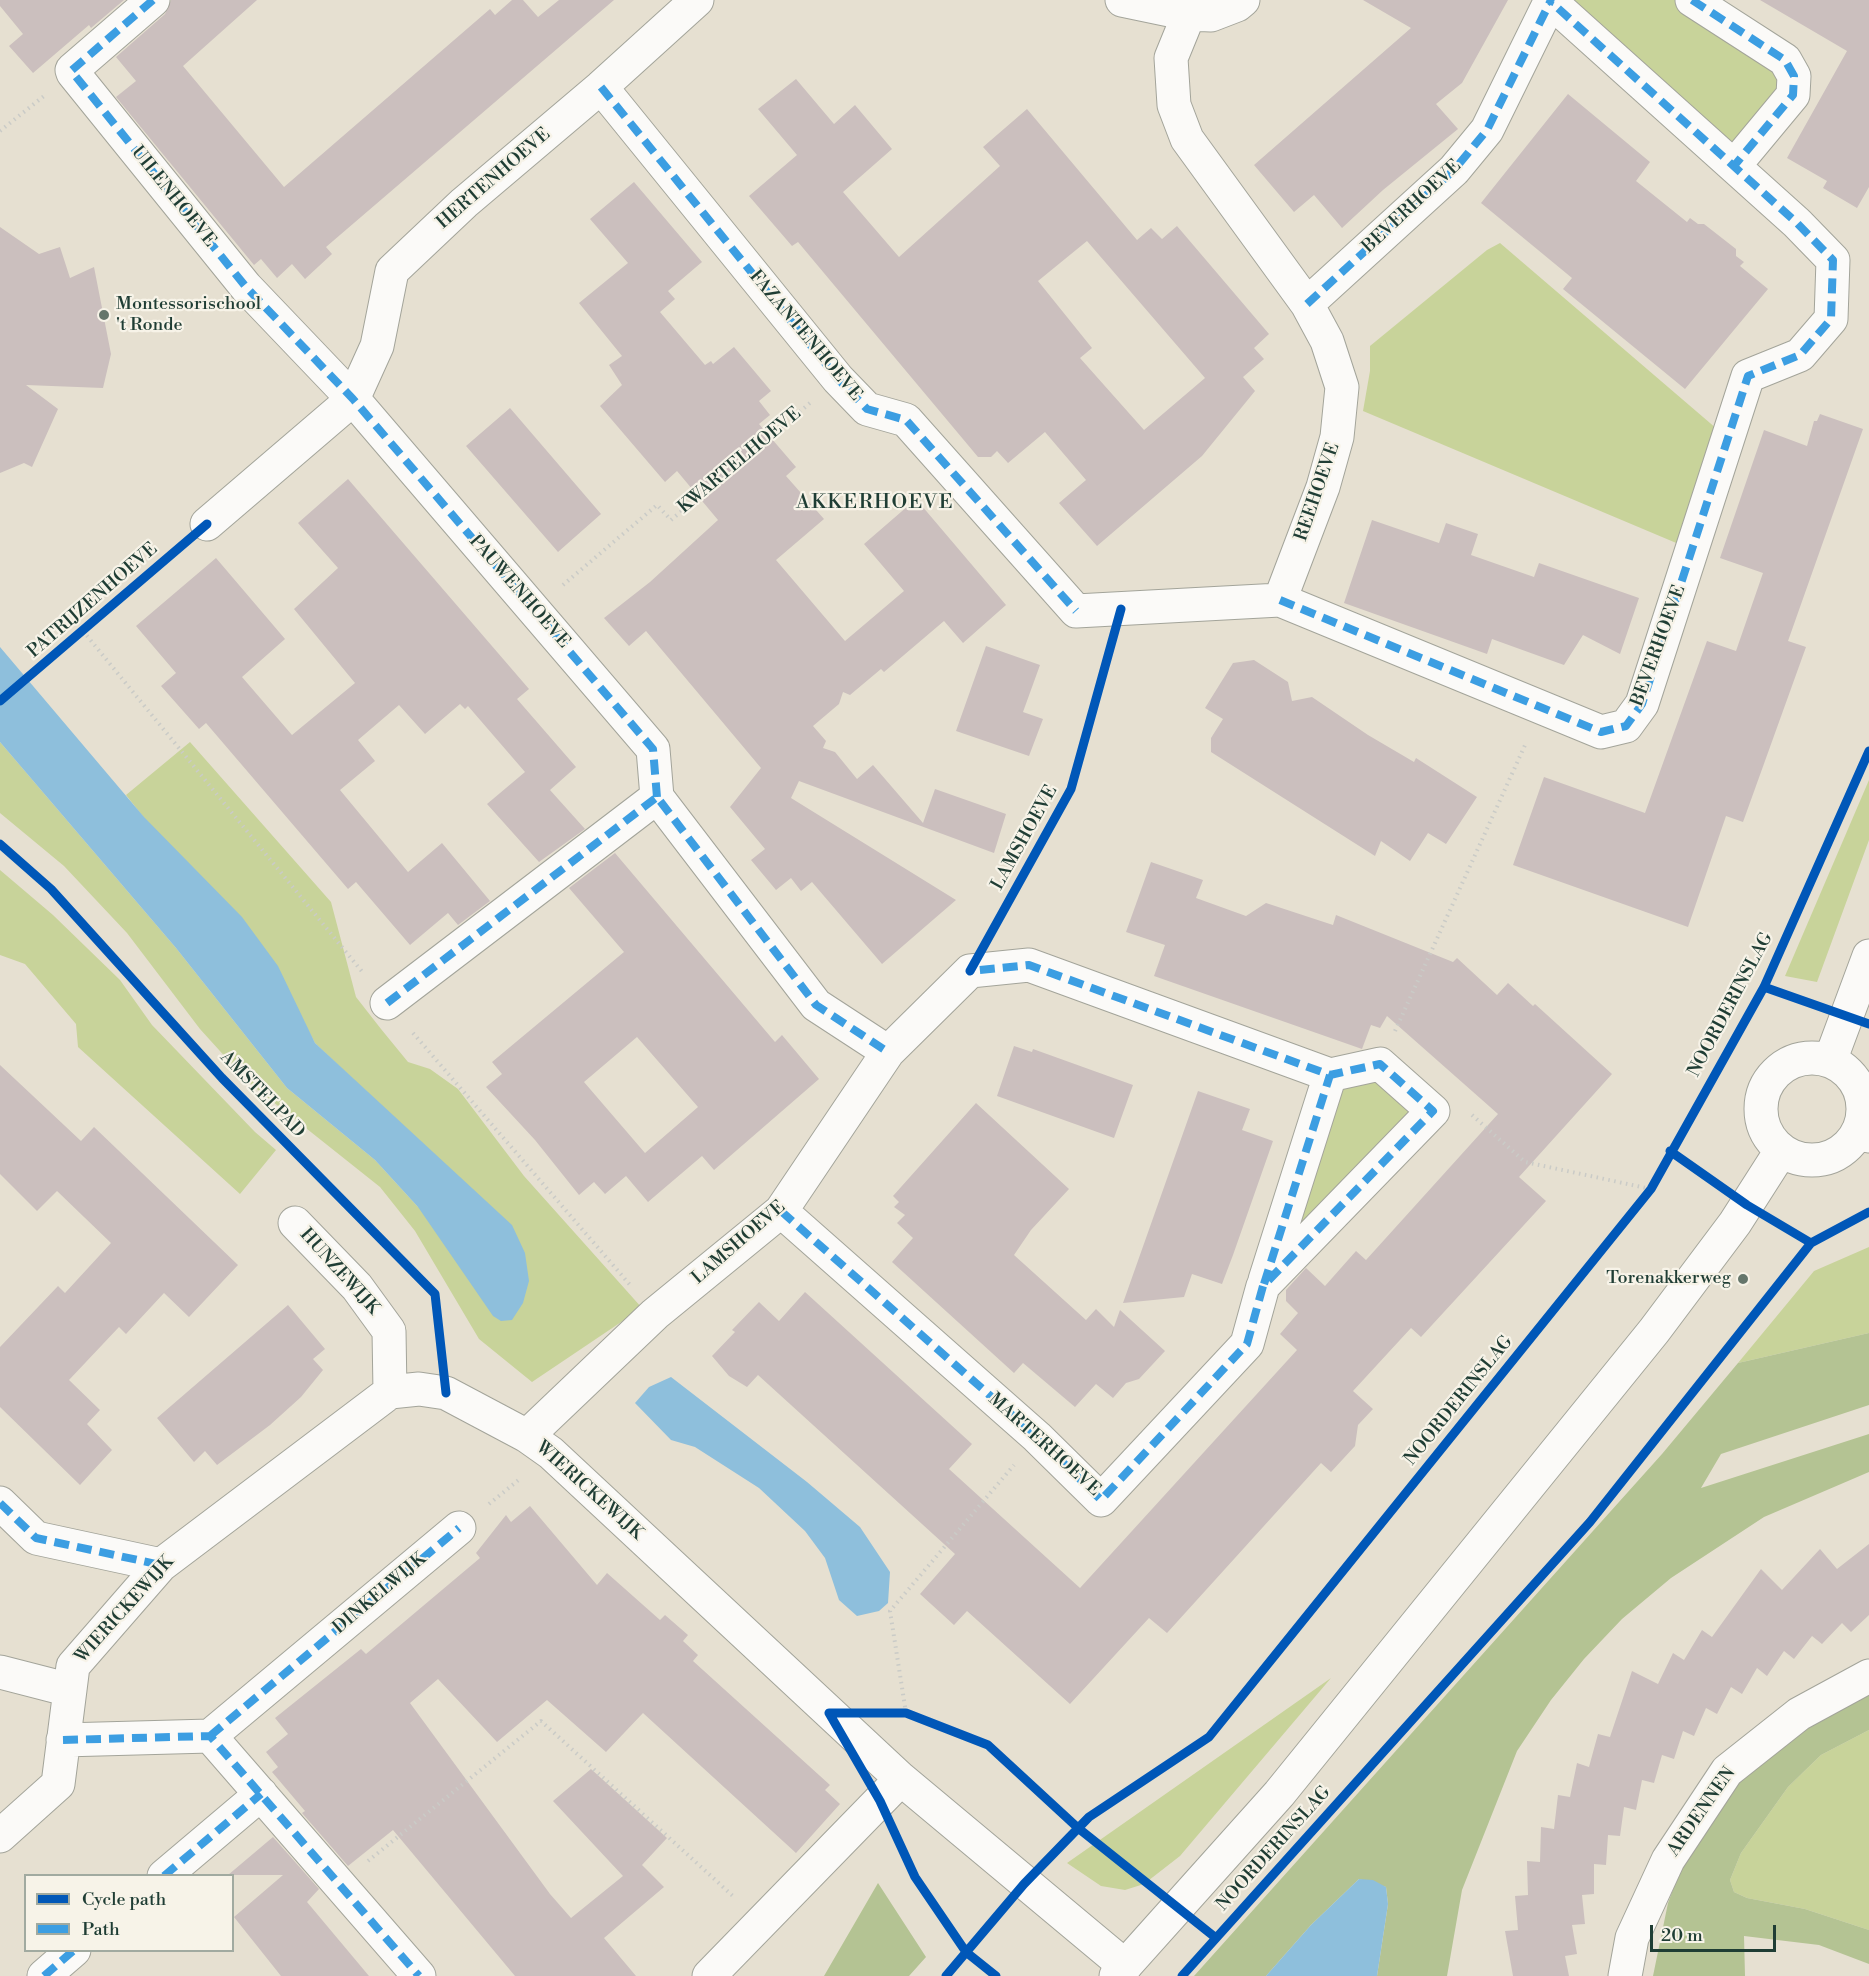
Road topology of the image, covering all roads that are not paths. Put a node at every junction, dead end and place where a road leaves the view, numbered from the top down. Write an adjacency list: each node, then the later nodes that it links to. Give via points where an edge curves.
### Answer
1 (153, 0): 11 (street, UILENHOEVE, via 73,73 246,287)
2 (698, 0): 8 (street, HERTENHOEVE)
3 (1122, 0): 7 (street)
4 (1243, 0): 7 (street, via 1211,15)
5 (1550, 0): 9 (street, BEVERHOEVE); 10 (street, BEVERHOEVE, via 1487,130 1454,170)
6 (1692, 0): 9 (street, via 1785,60 1794,76 1793,95)
7 (1189, 14): 10 (street, REEHOEVE, via 1171,58 1174,105 1187,139)
8 (602, 87): 11 (street, HERTENHOEVE, via 464,203 392,271 376,346); 13 (street, FAZANTENHOEVE, via 838,379 867,409 906,420 1076,611)
9 (1734, 166): 13 (street, BEVERHOEVE, via 1833,260 1831,319 1800,355 1748,376 1642,705 1626,726 1601,732)
10 (1307, 304): 13 (street, REEHOEVE, via 1327,341 1342,387 1337,437 1323,487)
11 (353, 399): 12 (street); 14 (street, PAUWENHOEVE, via 652,748)
12 (207, 524)
13 (1280, 600)
14 (657, 797): 16 (street); 17 (street, via 816,1005)
15 (1869, 956): 18 (street)
16 (387, 1003)
17 (888, 1052): 19 (street, LAMSHOEVE, via 970,971 1029,965); 22 (street, LAMSHOEVE)
18 (1830, 1061): 20 (street, via 1857,1082 1863,1099); 21 (street, via 1796,1060 1768,1083 1761,1102 1761,1121 1769,1138)
19 (1330, 1075): 24 (street, MARTERHOEVE); 24 (street, MARTERHOEVE, via 1380,1064 1432,1111)
20 (1864, 1133): 21 (street, via 1836,1155 1813,1161)
21 (1782, 1151): 40 (street, NOORDERINSLAG, via 1741,1214 1654,1331 1279,1794)
22 (781, 1211): 24 (street, MARTERHOEVE, via 1038,1437 1101,1500 1247,1344); 26 (street, LAMSHOEVE, via 655,1314)
23 (295, 1223): 25 (street, HUNZEWIJK, via 357,1287 389,1331)
24 (1263, 1286)
25 (390, 1392): 26 (street, WIERICKEWIJK, via 419,1389 446,1393); 29 (street, WIERICKEWIJK)
26 (539, 1445): 35 (street, WIERICKEWIJK)
27 (0, 1503): 29 (street, via 36,1538)
28 (459, 1528): 33 (street, DINKELWIJK)
29 (161, 1565): 32 (street, WIERICKEWIJK, via 73,1666)
30 (0, 1672): 32 (street)
31 (1869, 1676): 44 (street, ARDENNEN, via 1798,1714 1727,1771 1668,1860 1632,1938)
32 (70, 1690): 34 (street, WIERICKEWIJK)
33 (210, 1736): 34 (street); 36 (street)
34 (63, 1740): 37 (street, WIERICKEWIJK, via 58,1784)
35 (900, 1779): 40 (street, WIERICKEWIJK); 43 (street)
36 (261, 1794): 38 (street); 42 (street)
37 (0, 1836)
38 (165, 1874)
39 (72, 1952): 41 (street)
40 (1120, 1971)
41 (44, 1976)
42 (419, 1976)
43 (709, 1976)
44 (1625, 1976)

